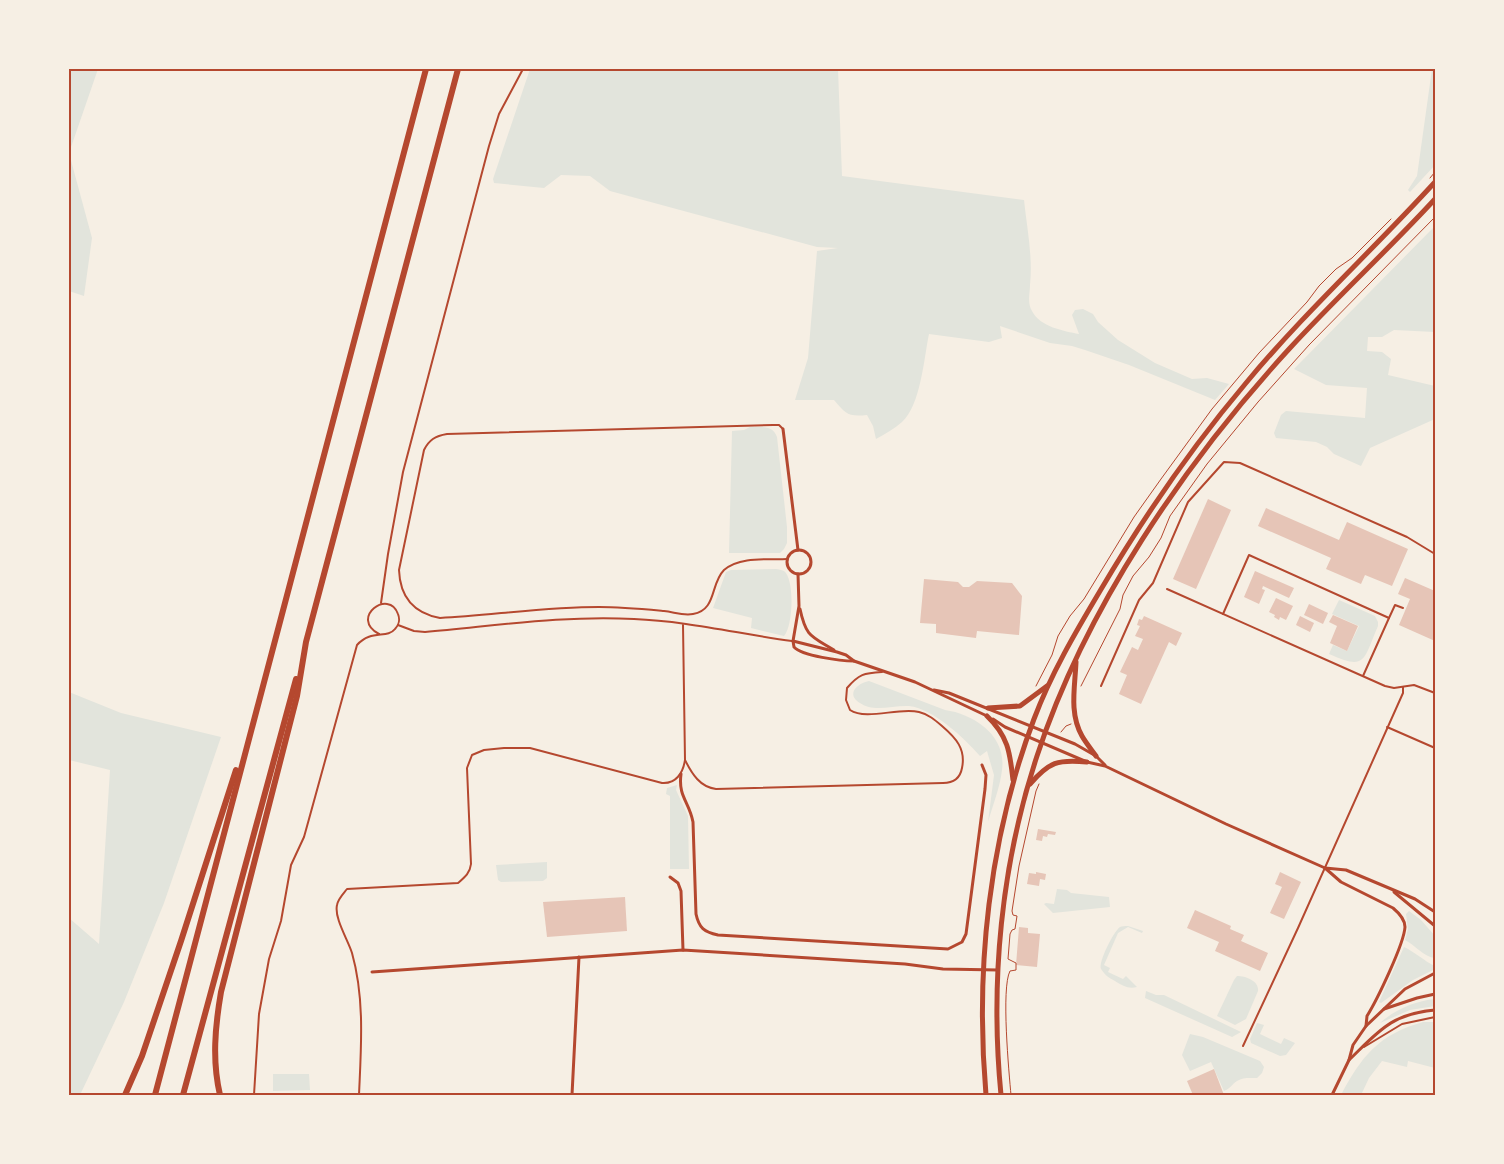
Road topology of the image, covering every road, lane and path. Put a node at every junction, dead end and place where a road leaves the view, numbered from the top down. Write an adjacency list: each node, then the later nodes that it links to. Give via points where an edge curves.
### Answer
1 (426, 69): 34 (highway)
2 (459, 69): 22 (highway)
3 (523, 69): 13 (lane, via 499,114 488,146 403,472)
4 (1435, 182): 28 (main road, via 1292,330 1221,414 1130,541)
5 (1435, 199): 24 (main road, via 1290,347 1226,422 1137,549)
6 (1435, 217): 31 (path, via 1302,352 1207,464 1170,516 1150,556 1133,576 1123,595 1120,610)
7 (783, 429): 8 (street); 10 (lane, via 774,425 440,436 428,443 424,450 400,580 415,608 440,618 601,607 688,615 708,607 718,580 732,566 749,561)
8 (798, 550): 10 (street); 11 (street, via 806,551 811,562 806,572)
9 (1435, 554): 29 (lane, via 1407,537 1249,467 1224,462 1188,502 1153,583 1139,600)
10 (787, 559): 11 (street, via 788,568)
11 (798, 574): 14 (street)
12 (1167, 589): 16 (lane)
13 (381, 604): 19 (lane, via 390,605 397,612); 20 (lane, via 372,608 368,618 370,628)
14 (799, 606): 21 (street); 23 (street, via 811,636)
15 (1403, 608): 17 (lane, via 1395,604)
16 (1223, 614): 17 (lane, via 1250,555); 27 (lane)
17 (1389, 618): 27 (lane)
18 (683, 624): 19 (lane, via 604,618 425,632); 21 (lane); 46 (lane)
19 (398, 626): 20 (lane, via 388,634)
20 (378, 634): 77 (lane, via 357,645 310,819 291,866 259,1014)
21 (793, 641): 23 (street); 25 (street, via 800,652)
22 (306, 642): 75 (highway); 76 (highway, via 297,696 221,992 214,1058)
23 (837, 652): 25 (street)
24 (1076, 659): 40 (main road); 45 (main road, via 1073,704 1076,722)
25 (854, 661): 26 (street)
26 (884, 672): 32 (street); 46 (lane, via 866,672 852,682 847,688 847,706 859,714 902,710 928,715 955,737 961,747 962,770 954,781 942,784 716,789 698,780)
27 (1363, 676): 30 (lane, via 1390,688)
28 (1048, 686): 35 (main road, via 1020,706); 38 (main road)
29 (1101, 686)
30 (1403, 687): 33 (lane, via 1420,686); 39 (lane)
31 (1080, 689)
32 (931, 690): 35 (street, via 940,690); 36 (street)
33 (1435, 693)
34 (258, 701): 73 (highway, via 181,941 142,1056); 74 (highway)
35 (988, 708): 38 (street)
36 (987, 716): 42 (street); 52 (main road, via 1006,741)
37 (1071, 724): 41 (path)
38 (1031, 726): 40 (street); 42 (main road)
39 (1387, 727): 44 (lane); 54 (lane)
40 (1046, 732): 43 (main road); 45 (street)
41 (1060, 734)
42 (1028, 736): 43 (street); 52 (main road)
43 (1042, 742): 47 (street); 53 (main road)
44 (1435, 748)
45 (1096, 756): 49 (street)
46 (685, 760): 50 (lane)
47 (1088, 762): 49 (street); 53 (main road, via 1071,760 1050,764)
48 (982, 765): 50 (street, via 986,775 985,789 966,934 962,942 948,949 718,935 704,930 696,914 693,822 681,792)
49 (1105, 766): 54 (street)
50 (681, 774): 78 (lane, via 671,782 662,783 530,748 484,750 472,755 467,768 470,872 458,883 451,884 347,889 337,906 360,990)
51 (1040, 782): 82 (path, via 1019,866 1012,911 1016,916 1015,929 1010,934 1008,959 1016,963 1016,970 1008,974 1007,995)
52 (1013, 783): 61 (main road, via 993,876)
53 (1028, 786): 62 (main road, via 1010,864)
54 (1324, 868): 56 (street, via 1346,870); 69 (street, via 1341,882 1393,908 1404,923 1402,942 1367,1016); 70 (lane)
55 (670, 878): 59 (street, via 678,883 681,891)
56 (1392, 890): 57 (street); 58 (street)
57 (1435, 912)
58 (1435, 926)
59 (683, 950): 60 (street); 61 (street)
60 (579, 957): 63 (street); 79 (street)
61 (982, 970): 62 (street); 80 (main road)
62 (998, 970): 81 (main road)
63 (372, 972)
64 (1435, 973): 66 (street, via 1405,989)
65 (1435, 994): 66 (street)
66 (1383, 1009): 69 (street)
67 (1435, 1010): 71 (street, via 1392,1021)
68 (1435, 1017): 71 (lane, via 1402,1024)
69 (1366, 1026): 72 (street, via 1353,1045)
70 (1243, 1046)
71 (1362, 1048): 72 (street)
72 (1349, 1060): 83 (street)
73 (125, 1095)
74 (155, 1095)
75 (183, 1095)
76 (220, 1095)
77 (254, 1095)
78 (359, 1095)
79 (572, 1095)
80 (986, 1095)
81 (1001, 1095)
82 (1011, 1095)
83 (1332, 1095)

